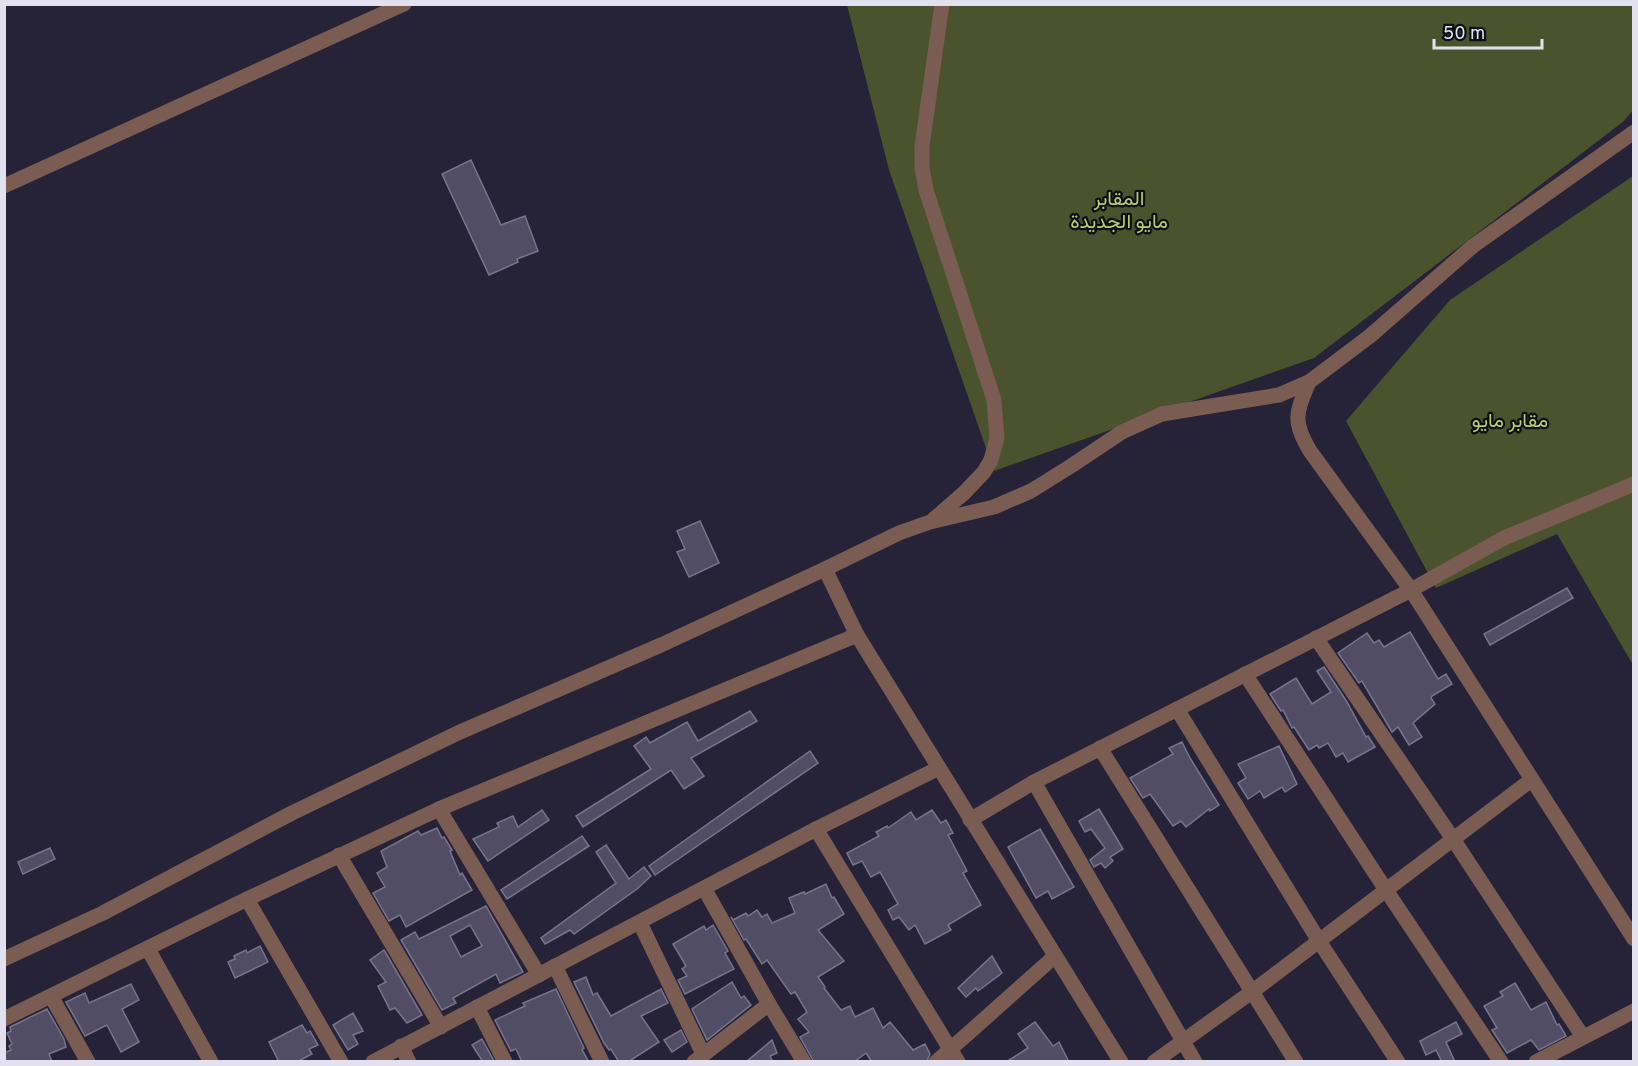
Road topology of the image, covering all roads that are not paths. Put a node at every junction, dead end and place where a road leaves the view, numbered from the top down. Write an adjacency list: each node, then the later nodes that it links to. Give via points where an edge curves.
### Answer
1 (404, 4): 4 (street)
2 (942, 4): 7 (street, via 922,168 994,400 997,438 984,472)
3 (1634, 132): 5 (street, via 1473,246 1370,336)
4 (4, 186)
5 (1310, 382): 7 (street, via 1279,396 1162,414 1122,432 1031,491 994,507); 9 (street, via 1299,407 1300,435)
6 (1634, 484): 9 (street, via 1504,538)
7 (930, 522): 8 (street)
8 (825, 569): 10 (street); 31 (street, via 460,732)
9 (1411, 590): 11 (street); 16 (street)
10 (857, 636): 15 (street); 18 (street)
11 (1316, 638): 12 (street); 21 (street)
12 (1245, 675): 13 (street); 24 (street)
13 (1177, 710): 14 (street); 28 (street)
14 (1101, 748): 17 (street); 34 (street)
15 (939, 768): 19 (street); 20 (street)
16 (1531, 780): 21 (street); 27 (street)
17 (1034, 782): 19 (street); 42 (street)
18 (439, 809): 22 (street); 33 (street)
19 (970, 820): 30 (street)
20 (816, 829): 23 (street); 44 (street)
21 (1453, 839): 24 (street); 41 (street)
22 (339, 855): 25 (street); 40 (street)
23 (704, 888): 26 (street); 36 (street)
24 (1386, 890): 28 (street); 60 (street)
25 (247, 899): 29 (street); 48 (street)
26 (640, 923): 32 (street); 45 (street)
27 (1634, 939)
28 (1319, 941): 34 (street); 59 (street)
29 (148, 949): 35 (street); 47 (street)
30 (1054, 957): 44 (street); 55 (street)
31 (4, 959)
32 (555, 966): 33 (street); 52 (street)
33 (539, 975): 37 (street)
34 (1253, 991): 42 (street); 58 (street)
35 (51, 996): 39 (street); 46 (street)
36 (769, 1004): 45 (street); 53 (street)
37 (477, 1007): 40 (street); 51 (street)
38 (1634, 1011): 41 (street)
39 (4, 1019)
40 (441, 1027): 43 (street)
41 (1583, 1037): 61 (street)
42 (1183, 1042): 56 (street); 57 (street)
43 (401, 1046): 49 (street); 50 (street)
44 (954, 1055): 54 (street)
45 (699, 1058)
46 (88, 1062)
47 (211, 1062)
48 (341, 1062)
49 (374, 1062)
50 (409, 1062)
51 (505, 1062)
52 (602, 1062)
53 (804, 1062)
54 (936, 1062)
55 (1121, 1062)
56 (1154, 1062)
57 (1195, 1062)
58 (1296, 1062)
59 (1398, 1062)
60 (1501, 1062)
61 (1536, 1062)

